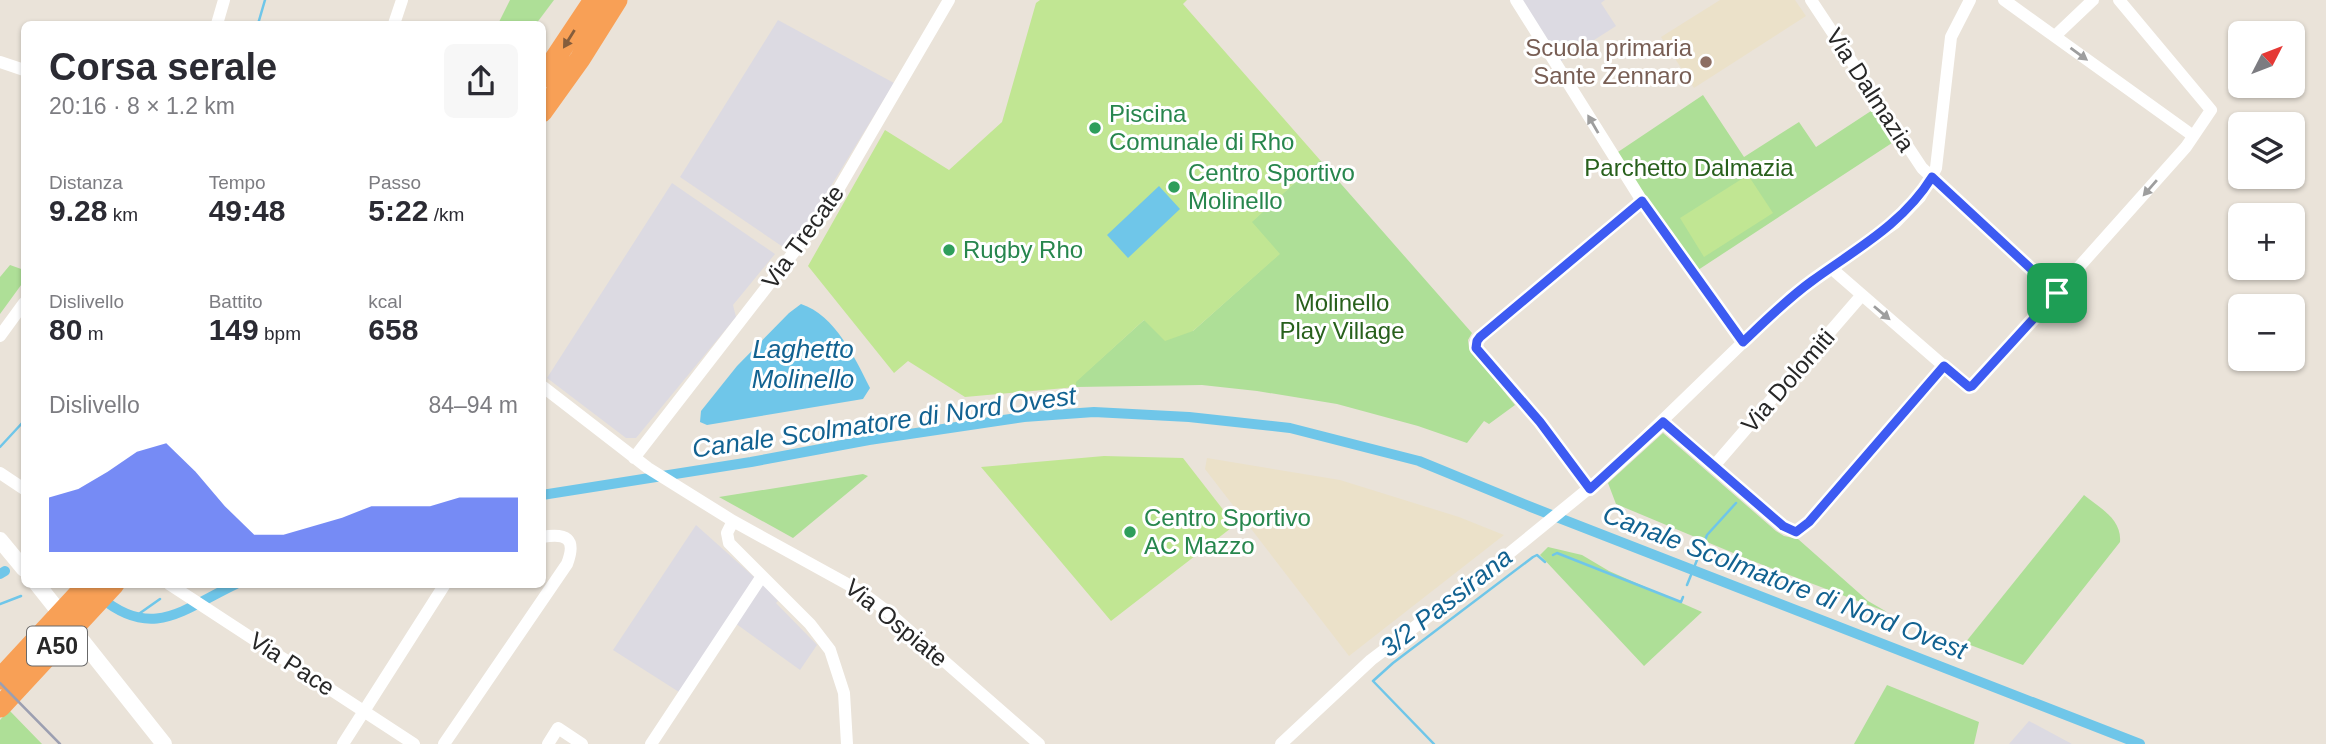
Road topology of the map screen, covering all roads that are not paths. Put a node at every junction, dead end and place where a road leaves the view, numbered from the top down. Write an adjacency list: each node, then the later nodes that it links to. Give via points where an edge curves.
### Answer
1 (224, 0): 12 (street)
2 (402, 0): 13 (street)
3 (594, 0): 17 (highway, one-way to 17)
4 (617, 0): 18 (highway)
5 (949, 0): 31 (street, Via Trecate, via 825,212)
6 (1516, 0): 21 (street, one-way to 6)
7 (1811, 0): 20 (street, Via Dalmazia, via 1913,156)
8 (1970, 0): 20 (street, via 1951,37)
9 (2004, 0): 14 (street)
10 (2093, 0): 14 (street)
11 (2119, 0): 19 (street, via 2211,110)
12 (218, 21)
13 (395, 21)
14 (2055, 36): 19 (street, one-way to 19)
15 (0, 62): 16 (street)
16 (21, 68)
17 (546, 72)
18 (546, 106)
19 (2192, 135): 23 (street, one-way to 23)
20 (1932, 177): 22 (street, via 1920,198 1895,223); 23 (street, Via Dalmazia)
21 (1642, 201): 27 (street); 35 (street, via 1475,344)
22 (1831, 268): 24 (street); 27 (street, via 1790,297)
23 (2057, 293): 28 (street, via 1969,387)
24 (1861, 296): 28 (street, one-way to 28); 32 (street, Via Dolomiti)
25 (21, 307): 26 (street)
26 (0, 336)
27 (1743, 342): 30 (street)
28 (1944, 366): 32 (street, via 1796,532)
29 (546, 389): 31 (street, Via Ospiate)
30 (1663, 422): 32 (street); 35 (street)
31 (634, 458): 36 (street, Via Ospiate)
32 (1714, 466)
33 (0, 473): 34 (street)
34 (21, 487)
35 (1590, 489): 58 (street, via 1371,660)
36 (736, 523): 40 (street, via 727,539); 57 (street, Via Ospiate, via 874,601)
37 (546, 536): 52 (street, via 566,536 570,547 567,564)
38 (3, 543): 39 (street)
39 (21, 565)
40 (762, 576): 55 (street); 56 (street, via 830,650 842,683)
41 (40, 588): 49 (street)
42 (84, 588): 46 (highway, A50)
43 (110, 588): 47 (highway, A50)
44 (174, 588): 48 (street, Via Pace)
45 (442, 588): 48 (street)
46 (0, 679)
47 (0, 706)
48 (364, 711): 50 (street); 51 (street, Via Pace)
49 (164, 744)
50 (343, 744)
51 (414, 744)
52 (444, 744)
53 (548, 744): 54 (street, via 558,728)
54 (582, 744)
55 (651, 744)
56 (847, 744)
57 (1039, 744)
58 (1281, 744)

